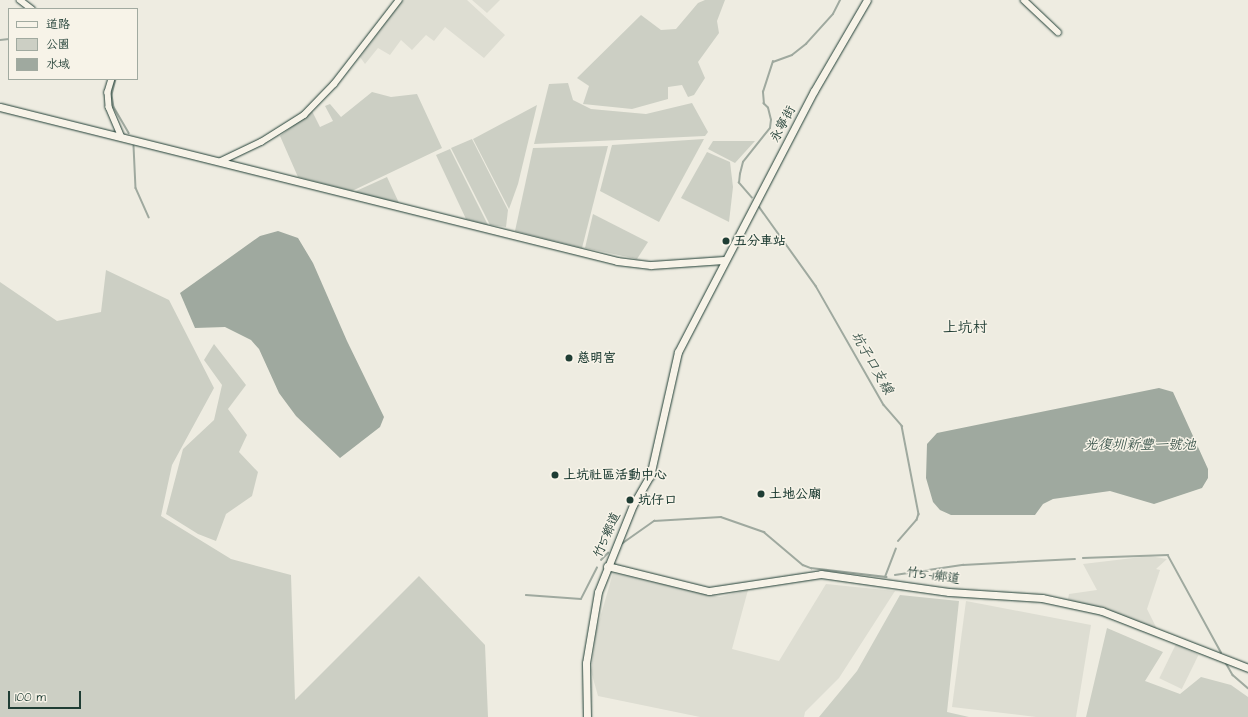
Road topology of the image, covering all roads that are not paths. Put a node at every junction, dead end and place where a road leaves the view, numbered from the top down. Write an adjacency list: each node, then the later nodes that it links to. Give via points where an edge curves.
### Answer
1 (20, 0): 5 (street)
2 (399, 0): 10 (street, via 334,84 304,115 261,142)
3 (867, 0): 11 (street, 永寧街, via 814,91)
4 (1024, 0): 6 (street)
5 (31, 8)
6 (1058, 32)
7 (112, 80): 9 (street, via 108,92 109,107)
8 (0, 107): 9 (street)
9 (122, 137): 10 (street)
10 (219, 162): 11 (street, via 617,261 651,265)
11 (724, 260): 12 (street, 竹5鄉道, via 678,352 650,476 633,506)
12 (607, 566): 13 (street, 竹5-1鄉道, via 709,591 821,574 949,592 1042,598 1102,611); 14 (street, 竹5鄉道, via 589,636)
13 (1248, 668)
14 (586, 717)

